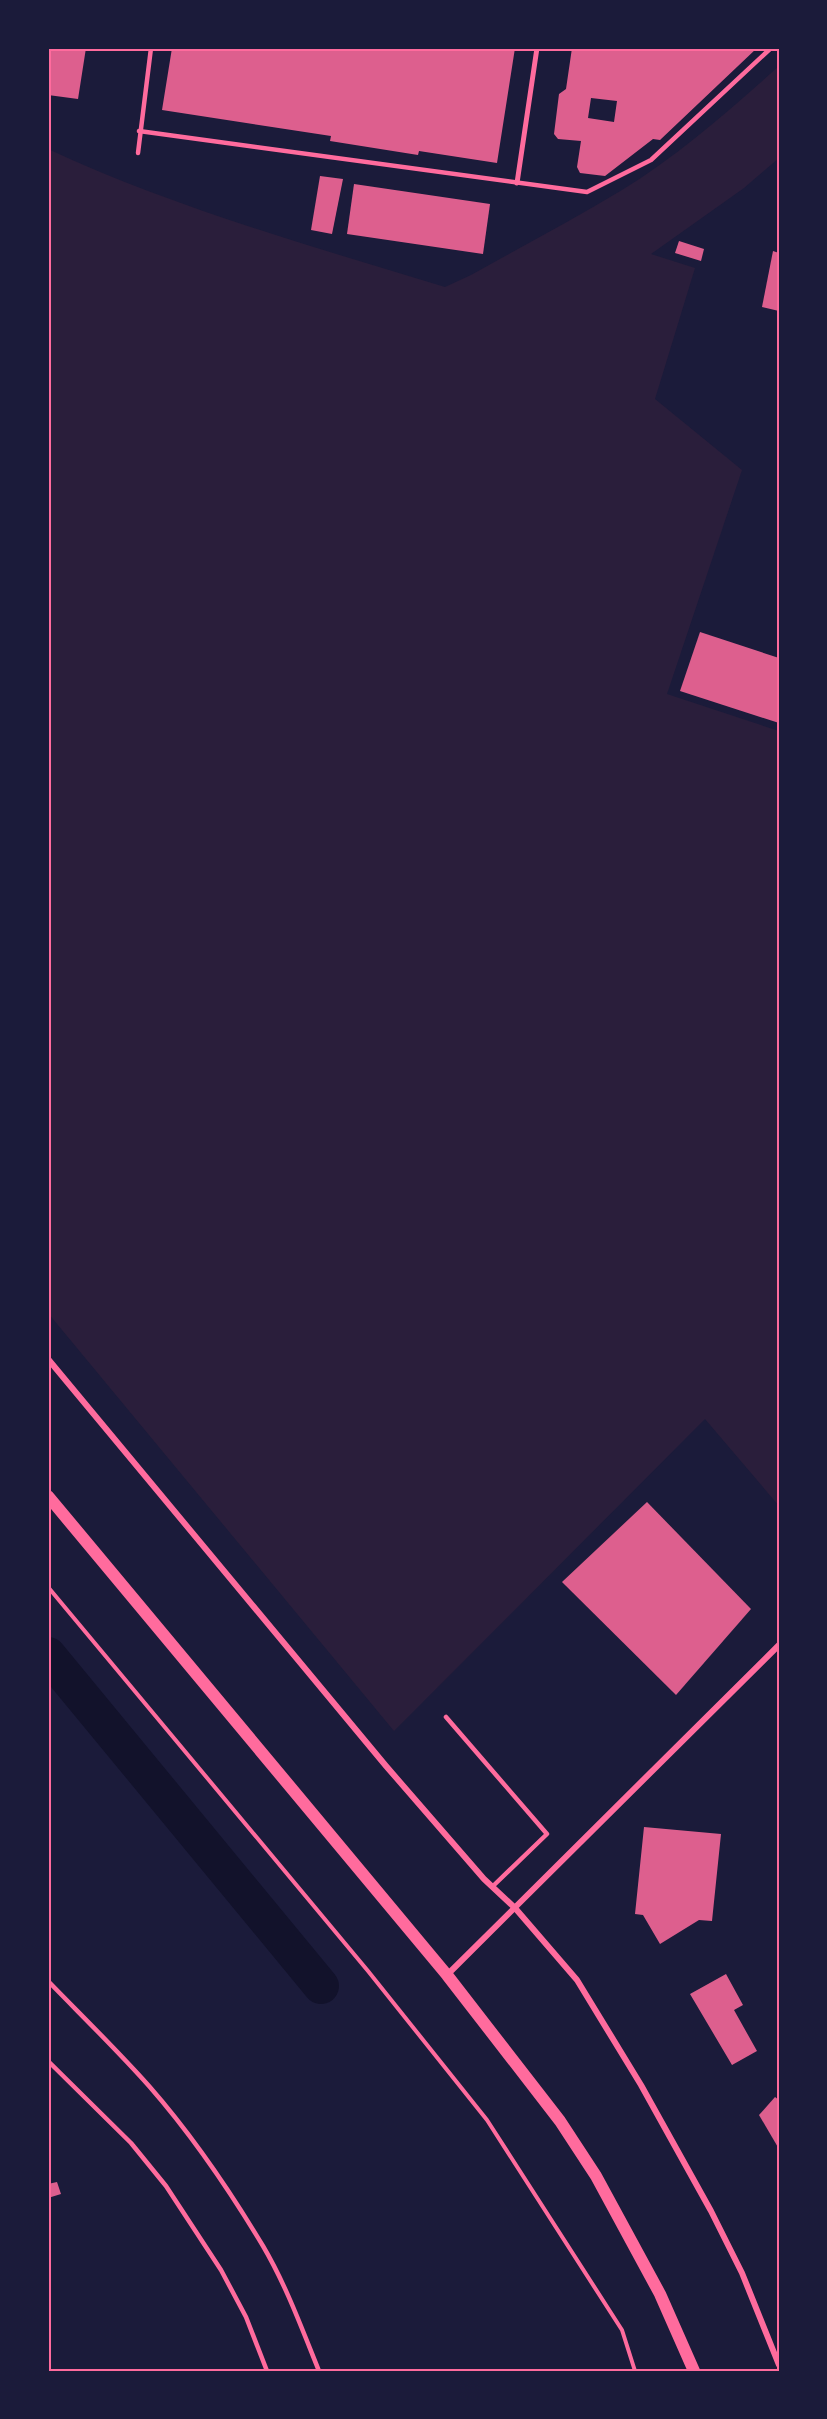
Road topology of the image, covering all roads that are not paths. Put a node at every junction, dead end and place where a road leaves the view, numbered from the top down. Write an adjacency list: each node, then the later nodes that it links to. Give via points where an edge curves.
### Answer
1 (151, 48): 4 (lane)
2 (537, 48): 6 (street)
3 (771, 48): 6 (lane, via 651,160 587,192)
4 (139, 131): 5 (lane); 6 (lane)
5 (138, 153)
6 (517, 183)
7 (48, 1359): 11 (street, via 386,1766)
8 (48, 1496): 13 (main road)
9 (779, 1645): 12 (street)
10 (446, 1717): 11 (lane, via 547,1834)
11 (492, 1887): 12 (street)
12 (515, 1908): 13 (street); 16 (street, via 577,1980 668,2131 742,2273)
13 (447, 1975): 19 (main road, via 560,2121 596,2176 660,2294)
14 (48, 1981): 18 (lane, via 150,2088 222,2183 264,2248)
15 (48, 2061): 17 (lane, via 131,2143 166,2186 221,2270 246,2317)
16 (779, 2366)
17 (267, 2371)
18 (318, 2371)
19 (694, 2371)

